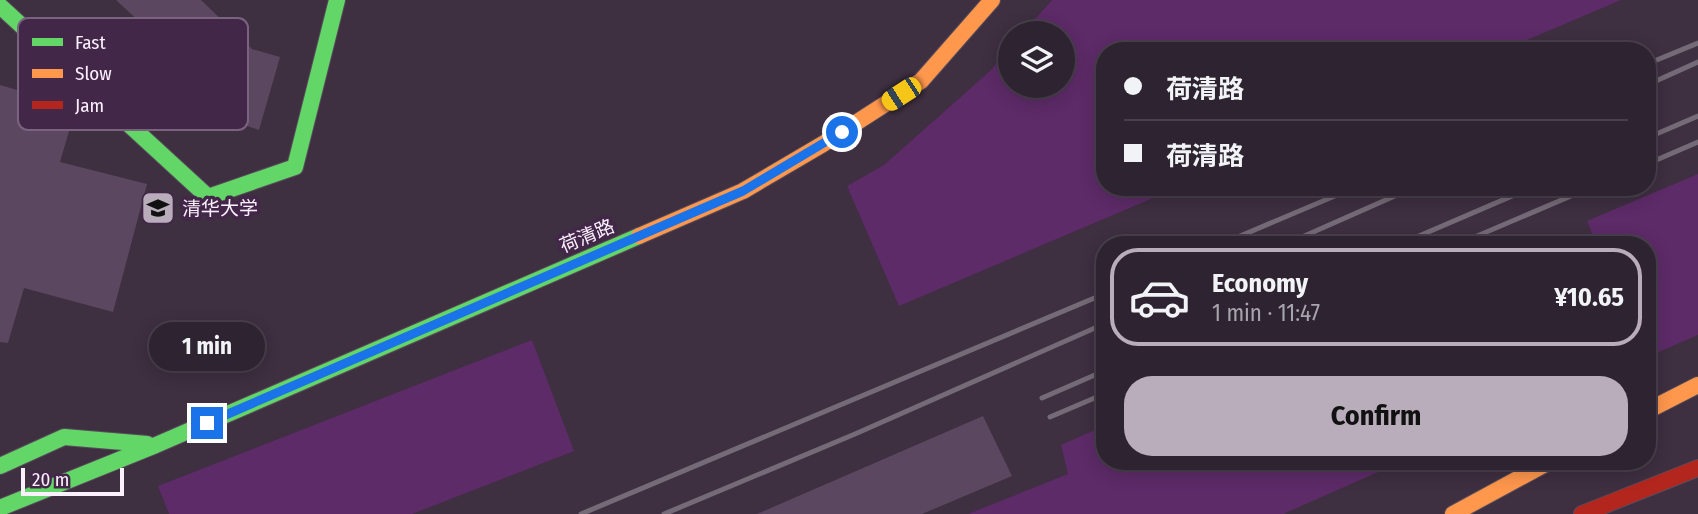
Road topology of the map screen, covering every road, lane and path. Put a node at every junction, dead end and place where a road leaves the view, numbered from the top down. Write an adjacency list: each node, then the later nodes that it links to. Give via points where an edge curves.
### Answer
1 (337, 0): 5 (main road, via 295,167 208,197)
2 (992, 0): 8 (main road, 荷清路, via 921,81 743,191)
3 (0, 6): 4 (main road)
4 (18, 23)
5 (135, 130)
6 (1698, 385): 7 (main road)
7 (1656, 406)
8 (156, 445): 9 (main road, 荷清路, via 64,438); 12 (main road, 荷清路)
9 (0, 466)
10 (1698, 468): 14 (main road)
11 (1534, 470): 13 (main road)
12 (0, 508)
13 (1453, 514)
14 (1582, 514)

